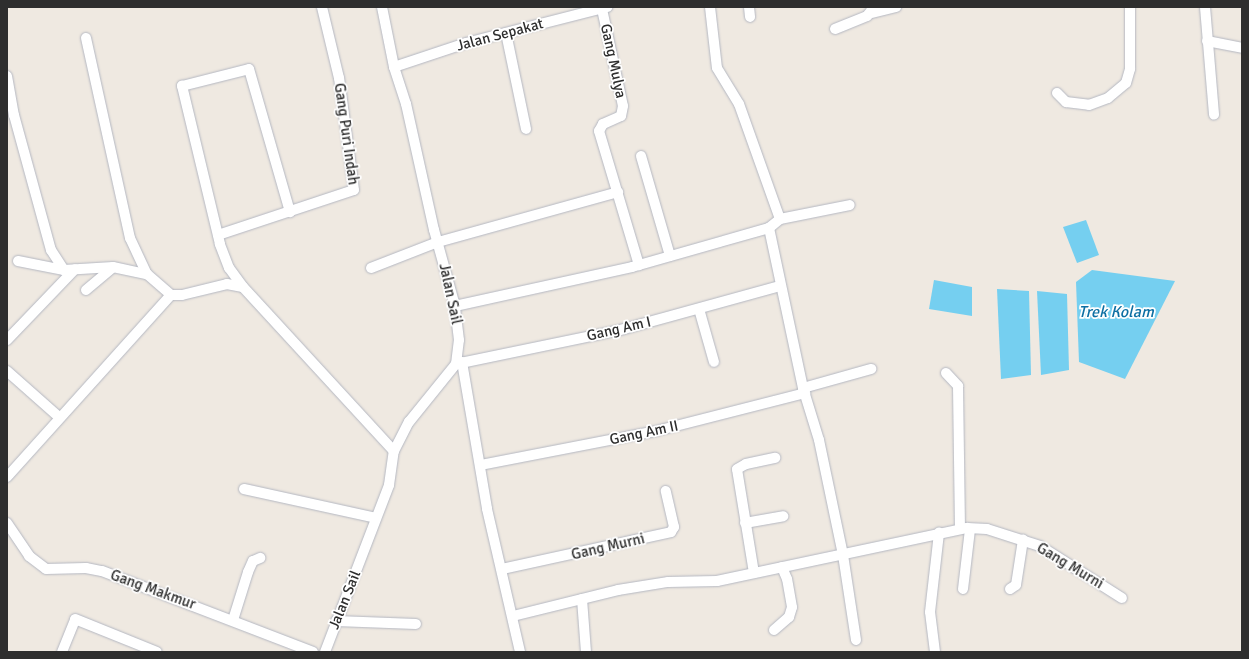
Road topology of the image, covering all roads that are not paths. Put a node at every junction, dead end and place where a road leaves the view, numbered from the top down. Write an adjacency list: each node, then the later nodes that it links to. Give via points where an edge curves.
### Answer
1 (322, 7): 22 (street, Gang Puri Indah, via 339,78 356,187 353,193)
2 (382, 7): 14 (street, Jalan Sail)
3 (710, 7): 23 (street, via 717,68 739,104)
4 (896, 7): 8 (street)
5 (1130, 7): 16 (street, via 1130,69 1126,83 1108,98 1088,105 1066,102)
6 (1206, 7): 12 (street)
7 (605, 8): 10 (street, Jalan Sepakat); 20 (street, Gang Mulya, via 623,106 621,116 603,124 599,131)
8 (873, 10): 9 (street)
9 (835, 29)
10 (506, 33): 14 (street, Jalan Sepakat); 18 (street)
11 (86, 38): 34 (street, via 130,238)
12 (1207, 41): 13 (street); 17 (street)
13 (1242, 48)
14 (394, 67): 26 (street, Jalan Sail, via 406,104)
15 (7, 76): 33 (street, via 14,115 51,250)
16 (1057, 93)
17 (1214, 114)
18 (526, 129)
19 (641, 156): 27 (street)
20 (618, 192): 26 (street); 29 (street, Gang Mulya)
21 (850, 205): 23 (street)
22 (290, 212): 25 (street, Gang Puri Indah); 25 (street, via 249,69 182,86)
23 (780, 218): 24 (street)
24 (769, 228): 27 (street); 35 (street)
25 (218, 235): 36 (street, via 229,268)
26 (438, 242): 31 (street); 39 (street, Jalan Sail)
27 (670, 256): 29 (street)
28 (18, 261): 33 (street)
29 (639, 265): 39 (street)
30 (114, 267): 32 (street); 34 (street); 37 (street)
31 (371, 268)
32 (74, 269): 33 (street); 41 (street)
33 (64, 270)
34 (147, 274): 38 (street)
35 (780, 286): 40 (street, Gang Am I); 47 (street)
36 (243, 287): 38 (street, via 227,284 182,295); 49 (street)
37 (86, 290)
38 (171, 295): 48 (street)
39 (455, 306): 43 (street, Jalan Sail)
40 (699, 309): 42 (street); 43 (street, Gang Am I, via 620,330)
41 (7, 340)
42 (714, 362)
43 (459, 363): 49 (street, Jalan Sail, via 409,422); 51 (street)
44 (871, 369): 47 (street, Gang Am II)
45 (7, 372): 48 (street)
46 (946, 372): 59 (street, via 958,386)
47 (804, 390): 51 (street, Gang Am II, via 656,431); 62 (street, via 818,440)
48 (59, 417): 52 (street)
49 (394, 451): 56 (street, Jalan Sail, via 389,485)
50 (775, 458): 58 (street, via 746,464 737,469)
51 (482, 465): 65 (street, via 487,509)
52 (7, 477)
53 (244, 489): 56 (street)
54 (666, 491): 65 (street, Gang Murni, via 674,527 671,532)
55 (783, 516): 58 (street)
56 (376, 518): 73 (street, Jalan Sail, via 355,579)
57 (7, 523): 72 (street, Gang Makmur, via 30,556 46,569 58,571 86,568 102,571)
58 (745, 523): 66 (street)
59 (965, 529): 60 (street, Gang Murni); 61 (street, Gang Murni, via 987,529); 67 (street)
60 (939, 534): 62 (street, Gang Murni); 83 (street, via 930,612)
61 (1023, 540): 68 (street, via 1016,585); 69 (street, Gang Murni, via 1040,546)
62 (843, 555): 64 (street, Gang Murni); 76 (street)
63 (260, 558): 72 (street, via 253,561 248,572)
64 (782, 567): 66 (street, Gang Murni); 75 (street, via 789,585 792,607 789,617)
65 (502, 569): 71 (street)
66 (754, 573): 70 (street, Gang Murni, via 717,581 668,582)
67 (963, 588)
68 (1010, 589)
69 (1122, 598)
70 (582, 599): 71 (street, Gang Murni); 82 (street)
71 (513, 616): 81 (street)
72 (234, 620): 79 (street, Gang Makmur)
73 (336, 621): 74 (street); 80 (street, Jalan Sail)
74 (416, 624)
75 (774, 630)
76 (856, 640)
77 (62, 652): 78 (street, via 75,619)
78 (157, 652)
79 (313, 652)
80 (325, 652)
81 (520, 652)
82 (586, 652)
83 (935, 652)

